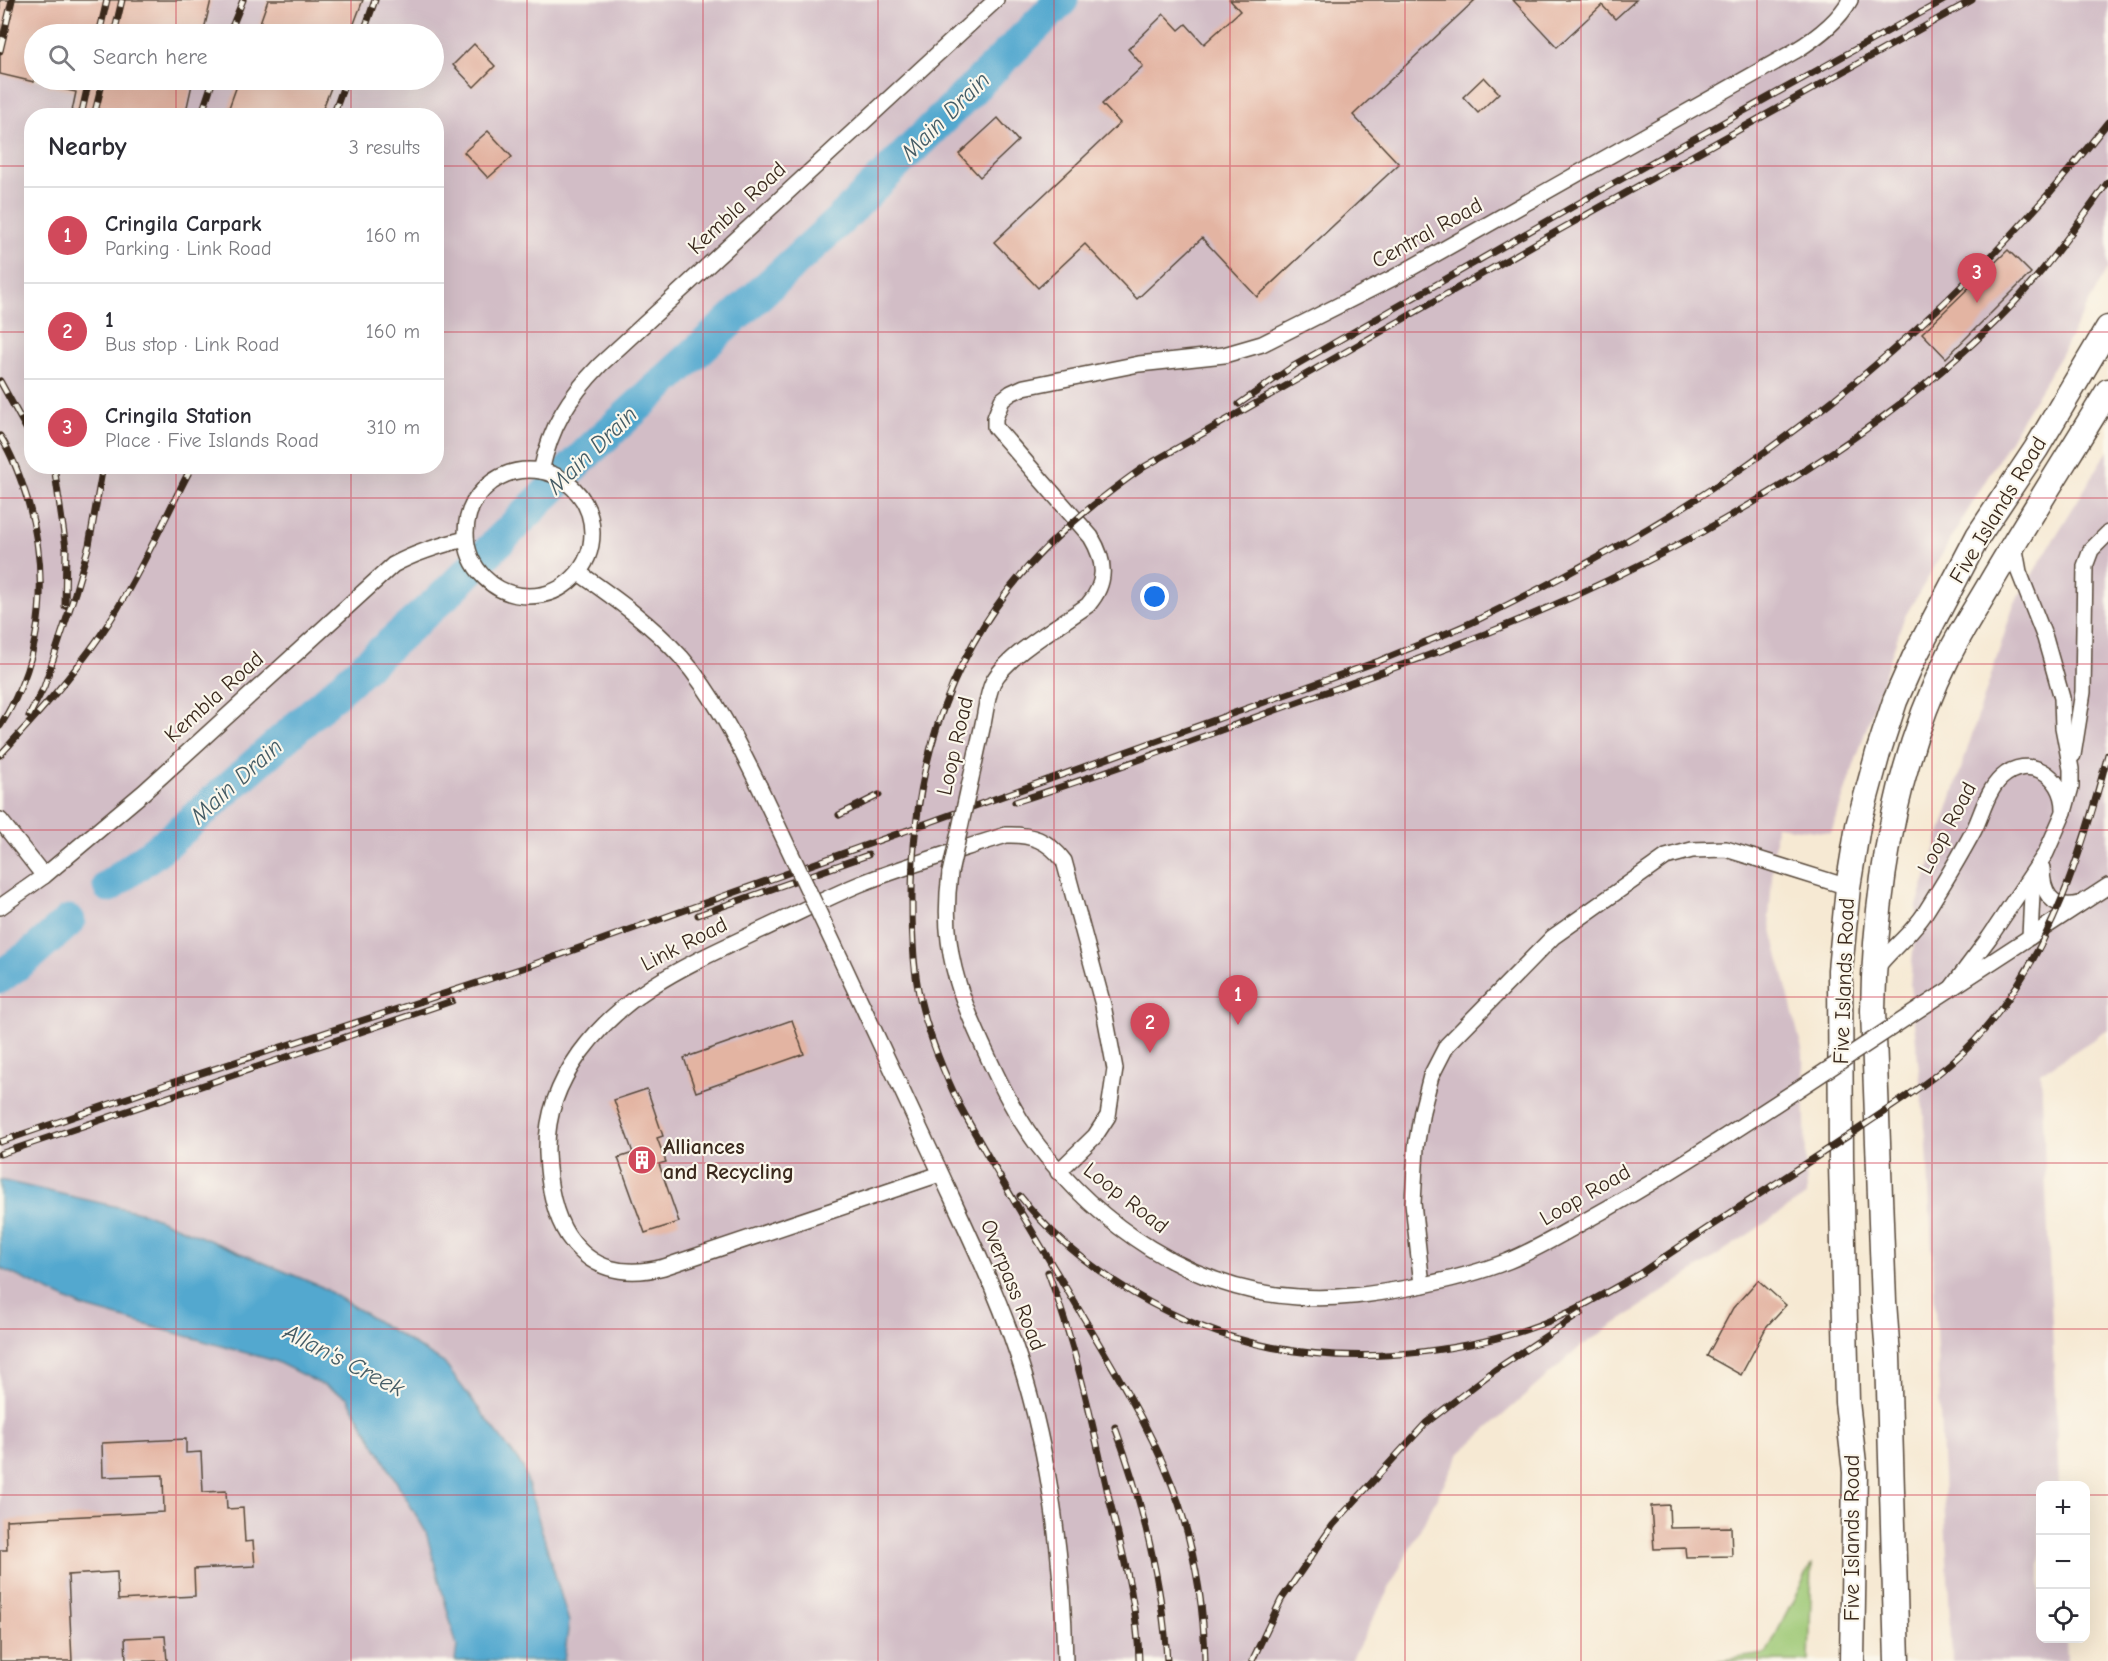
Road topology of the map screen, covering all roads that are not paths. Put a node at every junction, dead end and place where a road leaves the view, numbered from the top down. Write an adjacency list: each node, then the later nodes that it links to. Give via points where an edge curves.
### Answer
1 (996, 0): 6 (street, Kembla Road, via 600,365 565,406 553,429)
2 (1851, 0): 5 (street, Central Road, via 1833,23 1795,51 1393,278 1262,344 1224,354 1139,364 1024,387 1002,400)
3 (2108, 328): 18 (main road, Five Islands Road, via 2036,449 1978,536 1914,658 1878,753 1858,826)
4 (2108, 391): 9 (main road, Five Islands Road)
5 (994, 418): 25 (street, Loop Road, bridge, via 1001,435 1091,537 1103,572 1099,590 1088,605 1026,649 993,683 950,873 947,904 948,948 964,1007 1007,1099)
6 (541, 471): 8 (street, via 503,475 487,486 467,519); 10 (street, via 561,478 577,491 588,508 592,542)
7 (2108, 534): 11 (street, via 2091,550 2085,566)
8 (468, 544): 10 (street, via 472,560 484,577 501,590 522,596 543,596 563,587); 17 (street, Kembla Road, via 434,546 393,565 144,792)
9 (2014, 544): 12 (street, Loop Road, via 2019,572 2045,638 2062,698); 23 (main road, Five Islands Road, via 1949,654 1917,730 1892,818)
10 (579, 573): 26 (street, Overpass Road, bridge, via 649,626 681,657 710,695 759,786)
11 (2084, 654): 12 (street, via 2081,677); 13 (street)
12 (2063, 727): 13 (street, Loop Road)
13 (2071, 787): 14 (street, Loop Road)
14 (2064, 812): 16 (street, Loop Road); 23 (street, Loop Road, via 2057,785 2043,770 2022,767 2002,777 1926,911)
15 (0, 820): 17 (street)
16 (2045, 857): 20 (street, via 2043,884 2051,898 2063,905); 22 (street, via 2032,894); 24 (street, Loop Road)
17 (44, 876): 21 (street, Kembla Road)
18 (1848, 887): 27 (street, via 1726,849 1692,850 1666,857 1553,937 1447,1045 1431,1076 1420,1120 1413,1203); 28 (main road, Five Islands Road, via 1840,970)
19 (2106, 891): 20 (street, Loop Road)
20 (2081, 904): 22 (street, Loop Road)
21 (0, 907)
22 (2030, 937): 24 (street, Loop Road)
23 (1874, 972): 32 (main road, Five Islands Road)
24 (1953, 986): 27 (street, Loop Road, bridge, via 1630,1197 1507,1262)
25 (1058, 1172): 26 (street, Link Road, via 1095,1136 1108,1116 1115,1069 1103,1005 1064,861 1041,839 1018,834 860,884 677,970 643,990 593,1035 558,1088 549,1115 547,1156 552,1191 567,1234 581,1252 598,1263 631,1273 664,1267); 27 (street, Loop Road, via 1127,1233 1204,1276 1298,1298 1379,1293)
26 (940, 1174): 29 (street, Overpass Road, via 999,1302 1025,1377 1044,1456 1056,1533 1064,1601)
27 (1422, 1285)
28 (1847, 1402): 30 (main road, via 1838,1541); 31 (main road, Five Islands Road, via 1855,1472)
29 (1065, 1661)
30 (1836, 1661)
31 (1852, 1661)
32 (1897, 1661)

